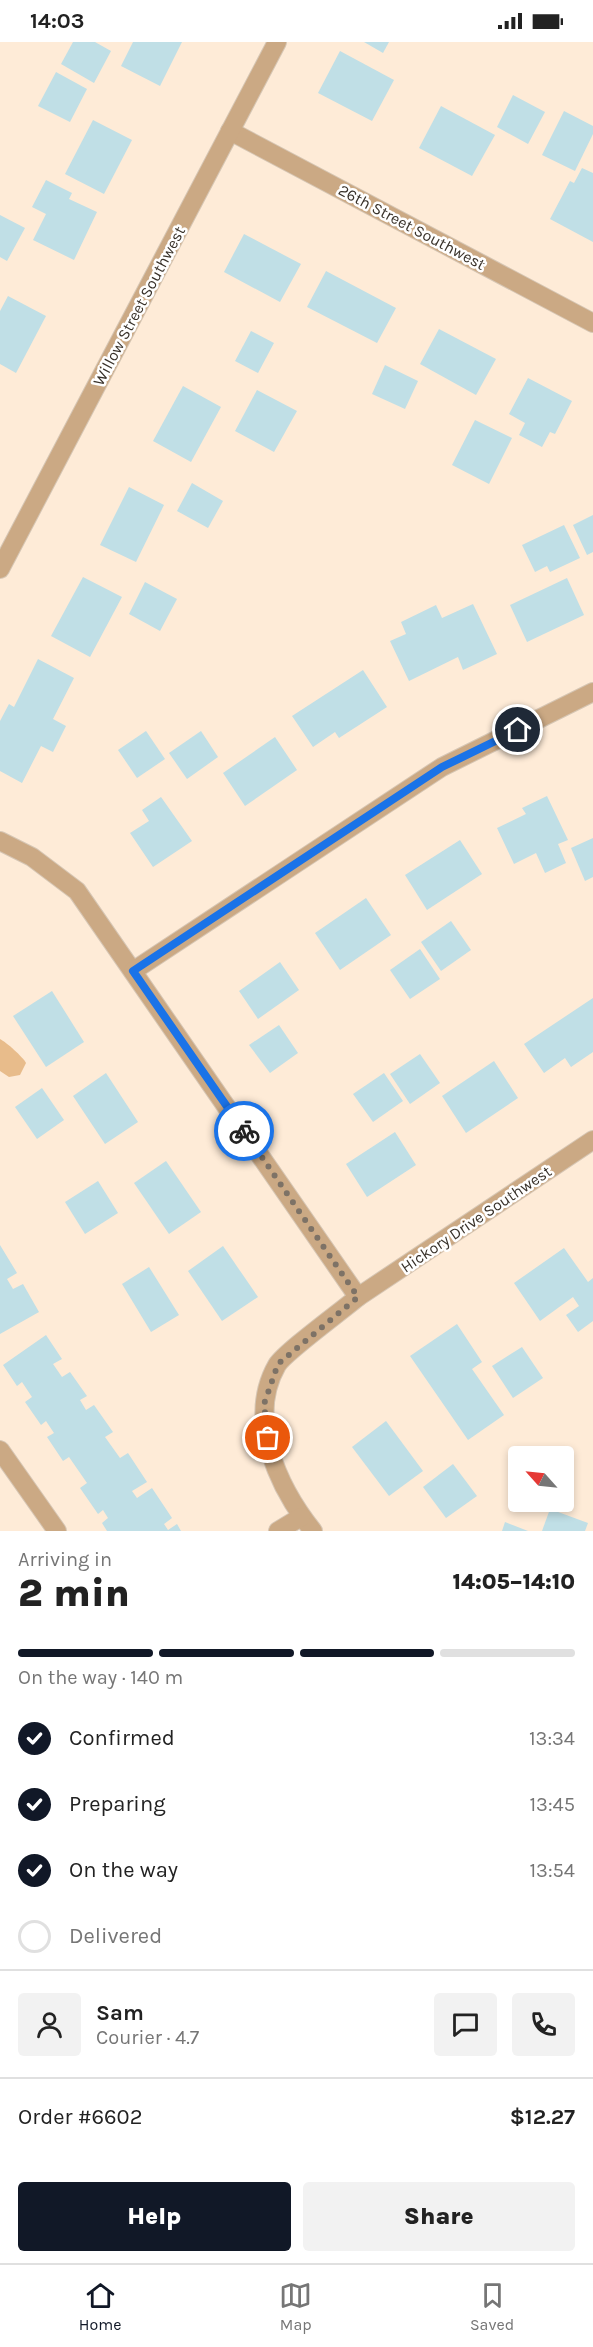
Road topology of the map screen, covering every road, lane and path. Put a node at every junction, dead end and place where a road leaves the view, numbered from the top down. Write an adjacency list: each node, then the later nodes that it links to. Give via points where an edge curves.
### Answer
1 (277, 42): 2 (street, Willow Street Southwest)
2 (230, 131): 3 (street, 26th Street Southwest); 4 (street, Willow Street Southwest)
3 (593, 323)
4 (0, 569)
5 (593, 692): 7 (street, via 442,767)
6 (0, 841): 7 (street, via 32,857 77,891)
7 (133, 971): 9 (street)
8 (593, 1140): 9 (street, Hickory Drive Southwest)
9 (358, 1297): 11 (street, Hickory Drive Southwest, via 278,1364 264,1404 270,1456)
10 (0, 1450): 12 (street)
11 (307, 1524): 13 (street)
12 (57, 1531)
13 (278, 1531)

